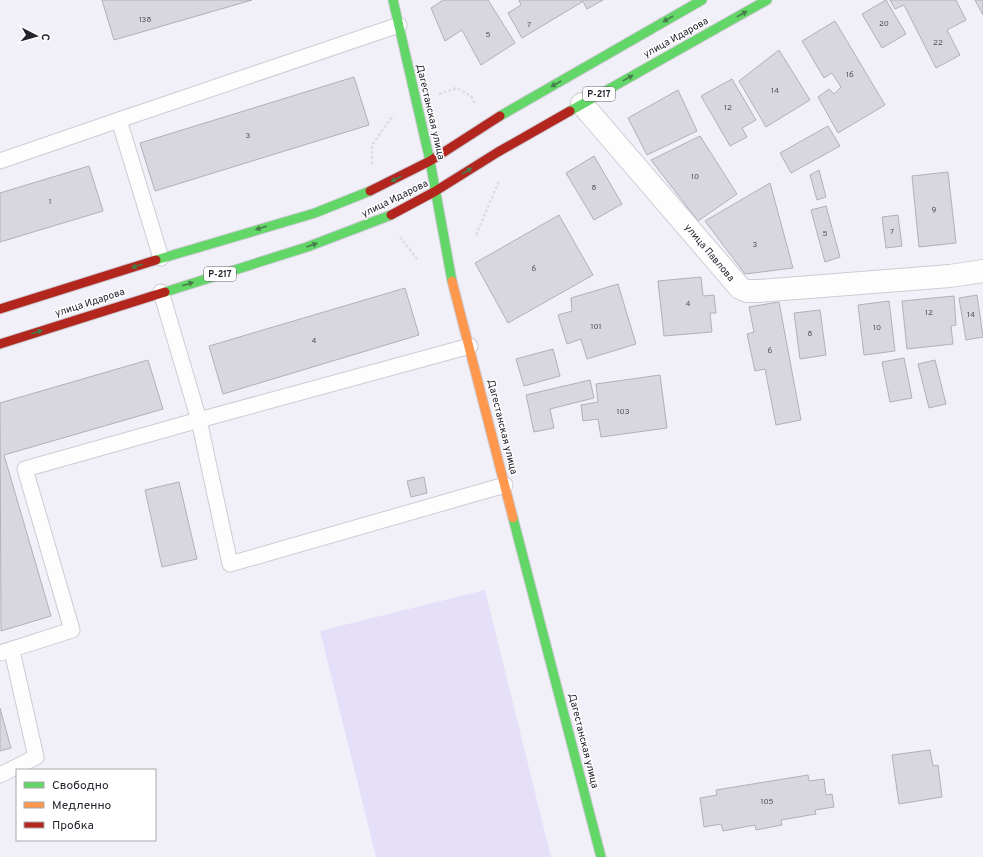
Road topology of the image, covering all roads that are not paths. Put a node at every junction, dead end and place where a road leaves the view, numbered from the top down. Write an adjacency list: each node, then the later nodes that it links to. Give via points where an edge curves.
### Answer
1 (393, 0): 4 (main road, Дагестанская улица)
2 (702, 0): 8 (main road, улица Идарова, one-way to 8, via 497,118)
3 (767, 0): 5 (main road, улица Идарова / Р-217, one-way to 3)
4 (399, 25): 6 (lane); 8 (main road, Дагестанская улица)
5 (582, 104): 9 (main road, улица Идарова / Р-217, one-way to 5); 11 (street, улица Павлова, via 740,288 759,291)
6 (119, 120): 7 (lane); 10 (lane)
7 (0, 160)
8 (430, 161): 9 (main road, Дагестанская улица); 10 (main road, улица Идарова, one-way to 10, via 381,187 315,212)
9 (434, 192): 12 (main road, улица Идарова / Р-217, one-way to 9, via 366,226); 15 (main road, Дагестанская улица, via 448,265)
10 (161, 258): 13 (main road, улица Идарова, one-way to 13)
11 (983, 271)
12 (161, 292): 14 (main road, улица Идарова / Р-217, one-way to 12); 16 (lane)
13 (0, 309)
14 (0, 344)
15 (470, 346): 16 (lane); 17 (main road, Дагестанская улица)
16 (199, 420): 17 (lane, via 230,564); 18 (lane, via 25,469 72,630)
17 (506, 485): 20 (main road, Дагестанская улица)
18 (6, 652): 19 (lane, via 36,757)
19 (0, 775)
20 (601, 857)

